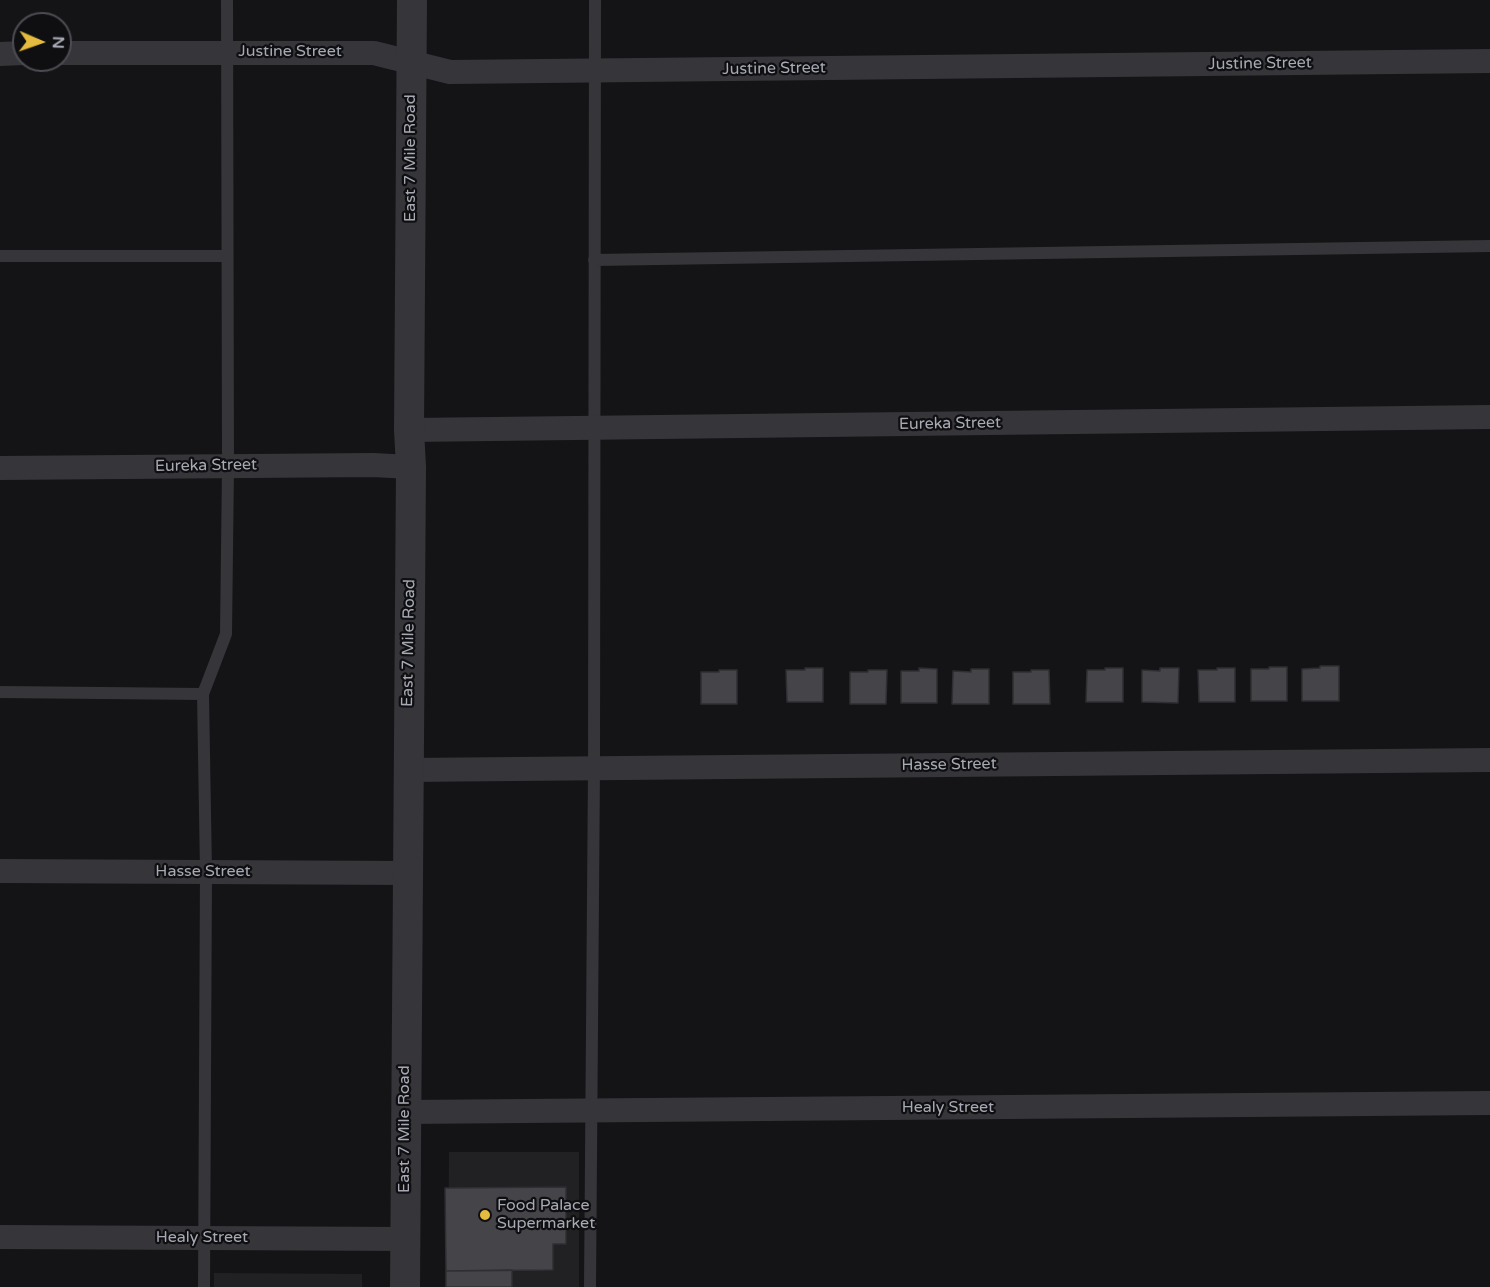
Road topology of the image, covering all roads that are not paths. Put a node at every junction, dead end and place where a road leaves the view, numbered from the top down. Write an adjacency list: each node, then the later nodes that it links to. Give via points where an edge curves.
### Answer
1 (227, 0): 4 (lane)
2 (412, 0): 7 (street, East 7 Mile Road)
3 (595, 0): 8 (lane)
4 (226, 52): 5 (street, Justine Street); 7 (street, Justine Street, via 374,53); 10 (lane)
5 (72, 53)
6 (1490, 61): 8 (street, Justine Street)
7 (411, 63): 8 (street, Justine Street, via 450,72); 15 (street, East 7 Mile Road)
8 (594, 70): 12 (lane)
9 (1490, 246): 12 (lane)
10 (227, 255): 11 (lane); 16 (lane)
11 (0, 256)
12 (594, 260): 14 (lane)
13 (1490, 417): 14 (street, Eureka Street)
14 (594, 428): 15 (street, Eureka Street); 22 (lane)
15 (409, 430): 17 (street, East 7 Mile Road)
16 (228, 466): 17 (street, Eureka Street); 18 (street, Eureka Street); 20 (lane, via 226,634)
17 (411, 467): 23 (street, East 7 Mile Road)
18 (0, 468)
19 (0, 692): 20 (lane)
20 (203, 694): 25 (lane)
21 (1490, 760): 22 (street, Hasse Street)
22 (594, 768): 23 (street, Hasse Street); 28 (lane)
23 (407, 770): 26 (street, East 7 Mile Road)
24 (0, 871): 25 (street, Hasse Street)
25 (206, 872): 26 (street, Hasse Street); 31 (lane)
26 (407, 873): 29 (street, East 7 Mile Road)
27 (1490, 1103): 28 (street, Healy Street)
28 (591, 1111): 29 (street, Healy Street); 35 (lane)
29 (405, 1112): 32 (street, East 7 Mile Road)
30 (0, 1237): 31 (street, Healy Street)
31 (205, 1238): 32 (street, Healy Street); 33 (lane)
32 (405, 1239): 34 (street, East 7 Mile Road)
33 (204, 1287)
34 (405, 1287)
35 (590, 1287)

